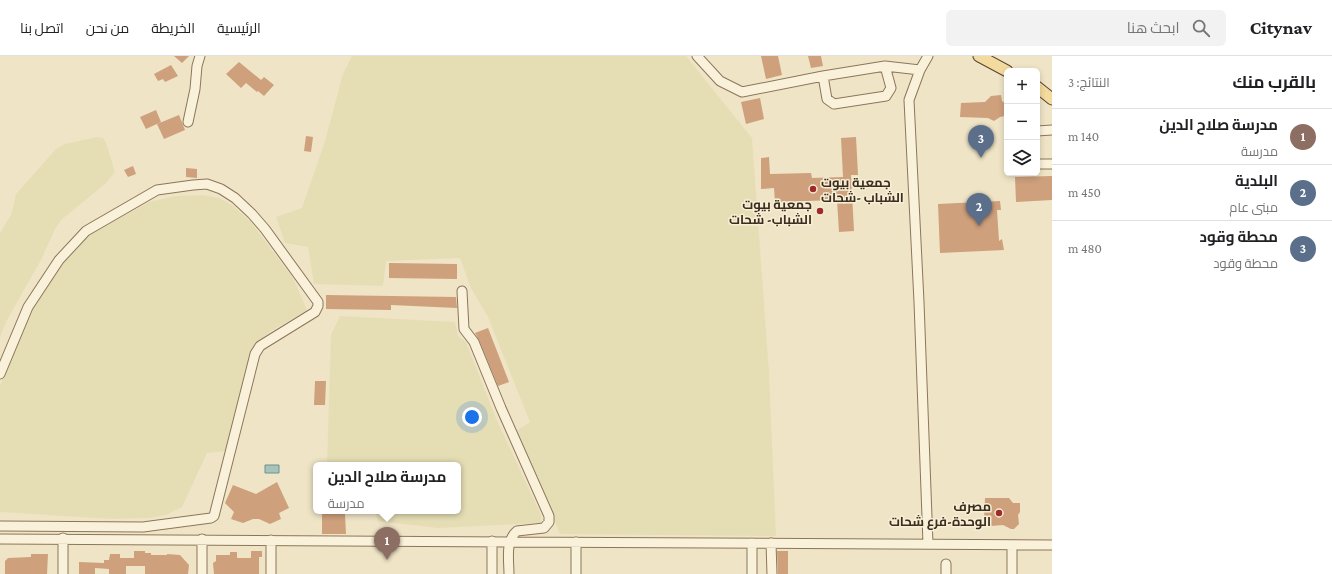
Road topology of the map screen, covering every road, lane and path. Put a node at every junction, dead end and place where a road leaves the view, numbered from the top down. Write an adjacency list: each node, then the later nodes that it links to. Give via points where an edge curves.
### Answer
1 (200, 56): 13 (street)
2 (697, 56): 8 (street, via 720,81 742,92)
3 (928, 56): 7 (street)
4 (979, 56): 6 (main road)
5 (885, 66): 7 (street); 8 (street); 8 (street, via 891,88 886,96 834,104 827,98)
6 (1004, 69)
7 (920, 70): 30 (street, via 909,100)
8 (823, 76)
9 (1040, 88): 10 (main road)
10 (1052, 89)
11 (1040, 90): 12 (main road)
12 (1052, 99)
13 (188, 122)
14 (1052, 130): 15 (street)
15 (1040, 131)
16 (1040, 164): 17 (street)
17 (1052, 164)
18 (462, 291): 26 (street, via 464,329 474,342 548,516 549,522 544,528 517,531)
19 (0, 374): 20 (street, via 28,307 59,260 86,231 157,190 207,184 235,198 265,229 318,302 314,312 260,346 255,354 214,516 143,527)
20 (0, 526)
21 (0, 538): 22 (street)
22 (63, 538): 23 (street); 34 (street)
23 (202, 539): 24 (street); 35 (street)
24 (271, 540): 25 (street); 36 (street)
25 (492, 541): 26 (street); 37 (street)
26 (509, 541): 27 (street); 38 (street)
27 (576, 542): 28 (street); 39 (street)
28 (752, 543): 29 (street); 40 (street)
29 (771, 543): 30 (street); 41 (street)
30 (928, 544): 32 (street)
31 (1052, 545): 32 (street)
32 (1012, 546): 43 (street)
33 (946, 564): 42 (street)
34 (63, 574)
35 (202, 574)
36 (271, 574)
37 (492, 574)
38 (509, 574)
39 (576, 574)
40 (752, 574)
41 (772, 574)
42 (946, 574)
43 (1012, 574)

